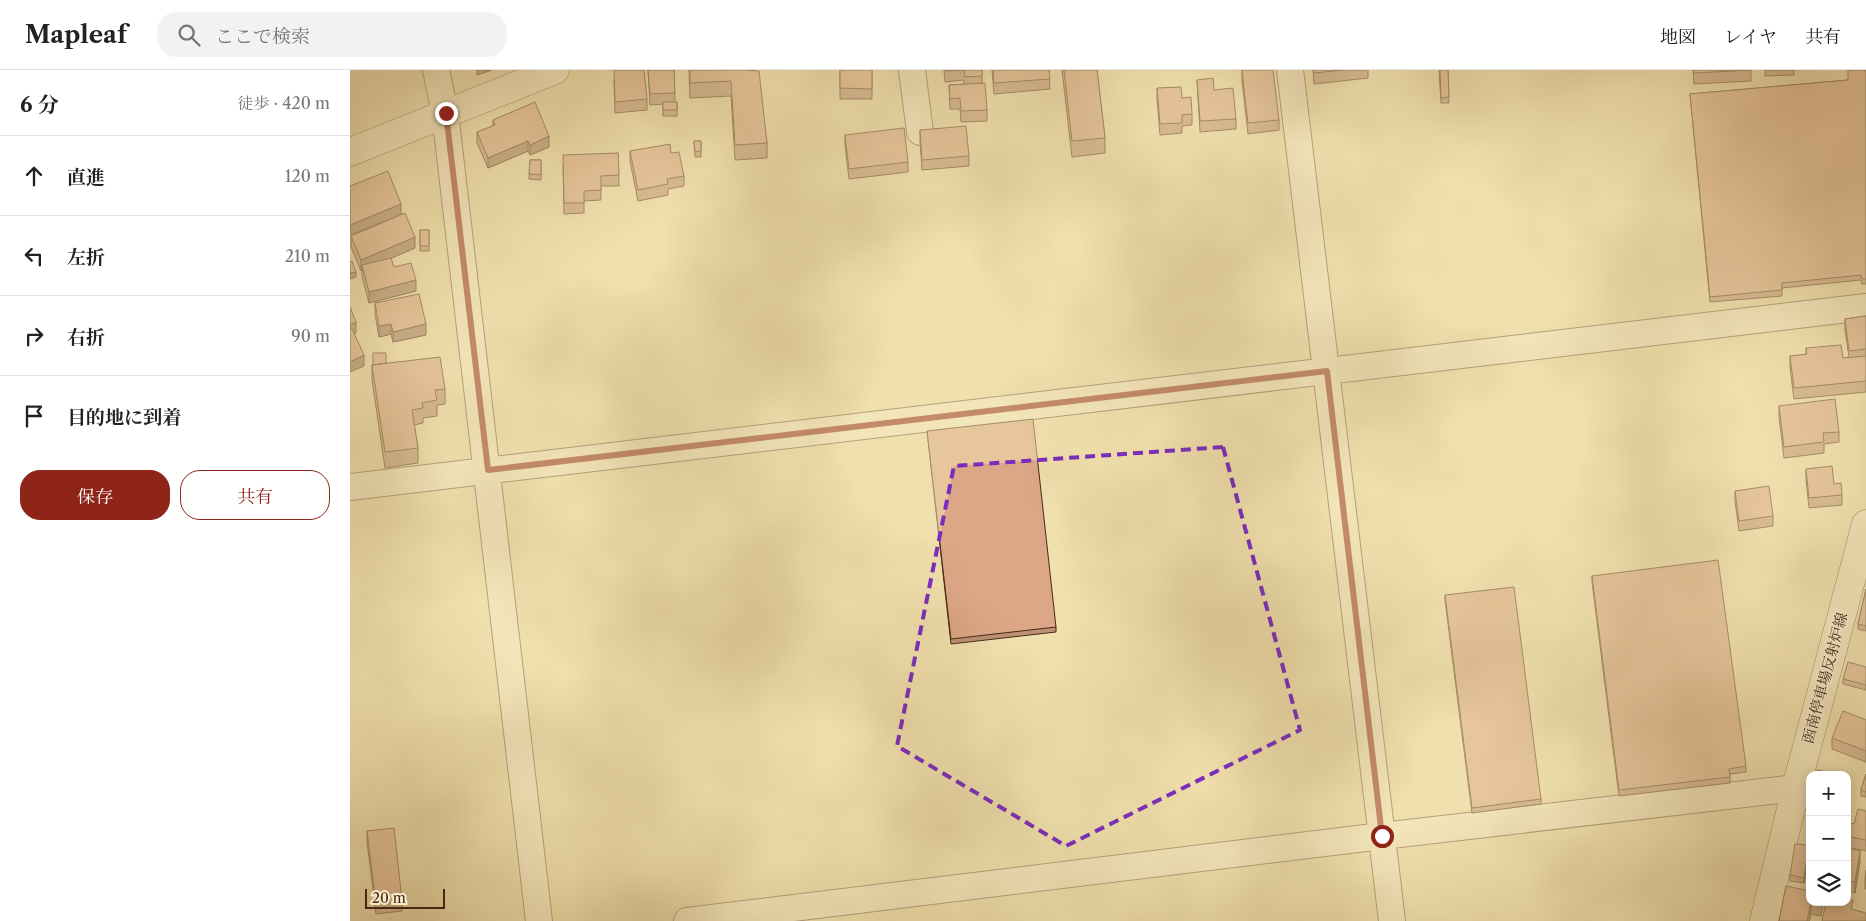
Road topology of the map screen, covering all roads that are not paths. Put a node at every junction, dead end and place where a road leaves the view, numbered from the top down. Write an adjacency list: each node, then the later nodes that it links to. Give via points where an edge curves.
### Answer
1 (436, 70): 5 (street)
2 (555, 70): 5 (main road)
3 (912, 70): 6 (street)
4 (1290, 70): 9 (street)
5 (446, 113): 7 (main road); 10 (street)
6 (920, 132)
7 (350, 152)
8 (1866, 307): 9 (street)
9 (1327, 371): 10 (street); 14 (street)
10 (488, 470): 11 (street); 15 (street)
11 (350, 487)
12 (1866, 524): 13 (main road, 函南停車場反射炉線)
13 (1796, 788): 14 (street); 18 (main road, 函南停車場反射炉線)
14 (1382, 836): 16 (street); 17 (street)
15 (539, 921)
16 (687, 921)
17 (1392, 921)
18 (1764, 921)

